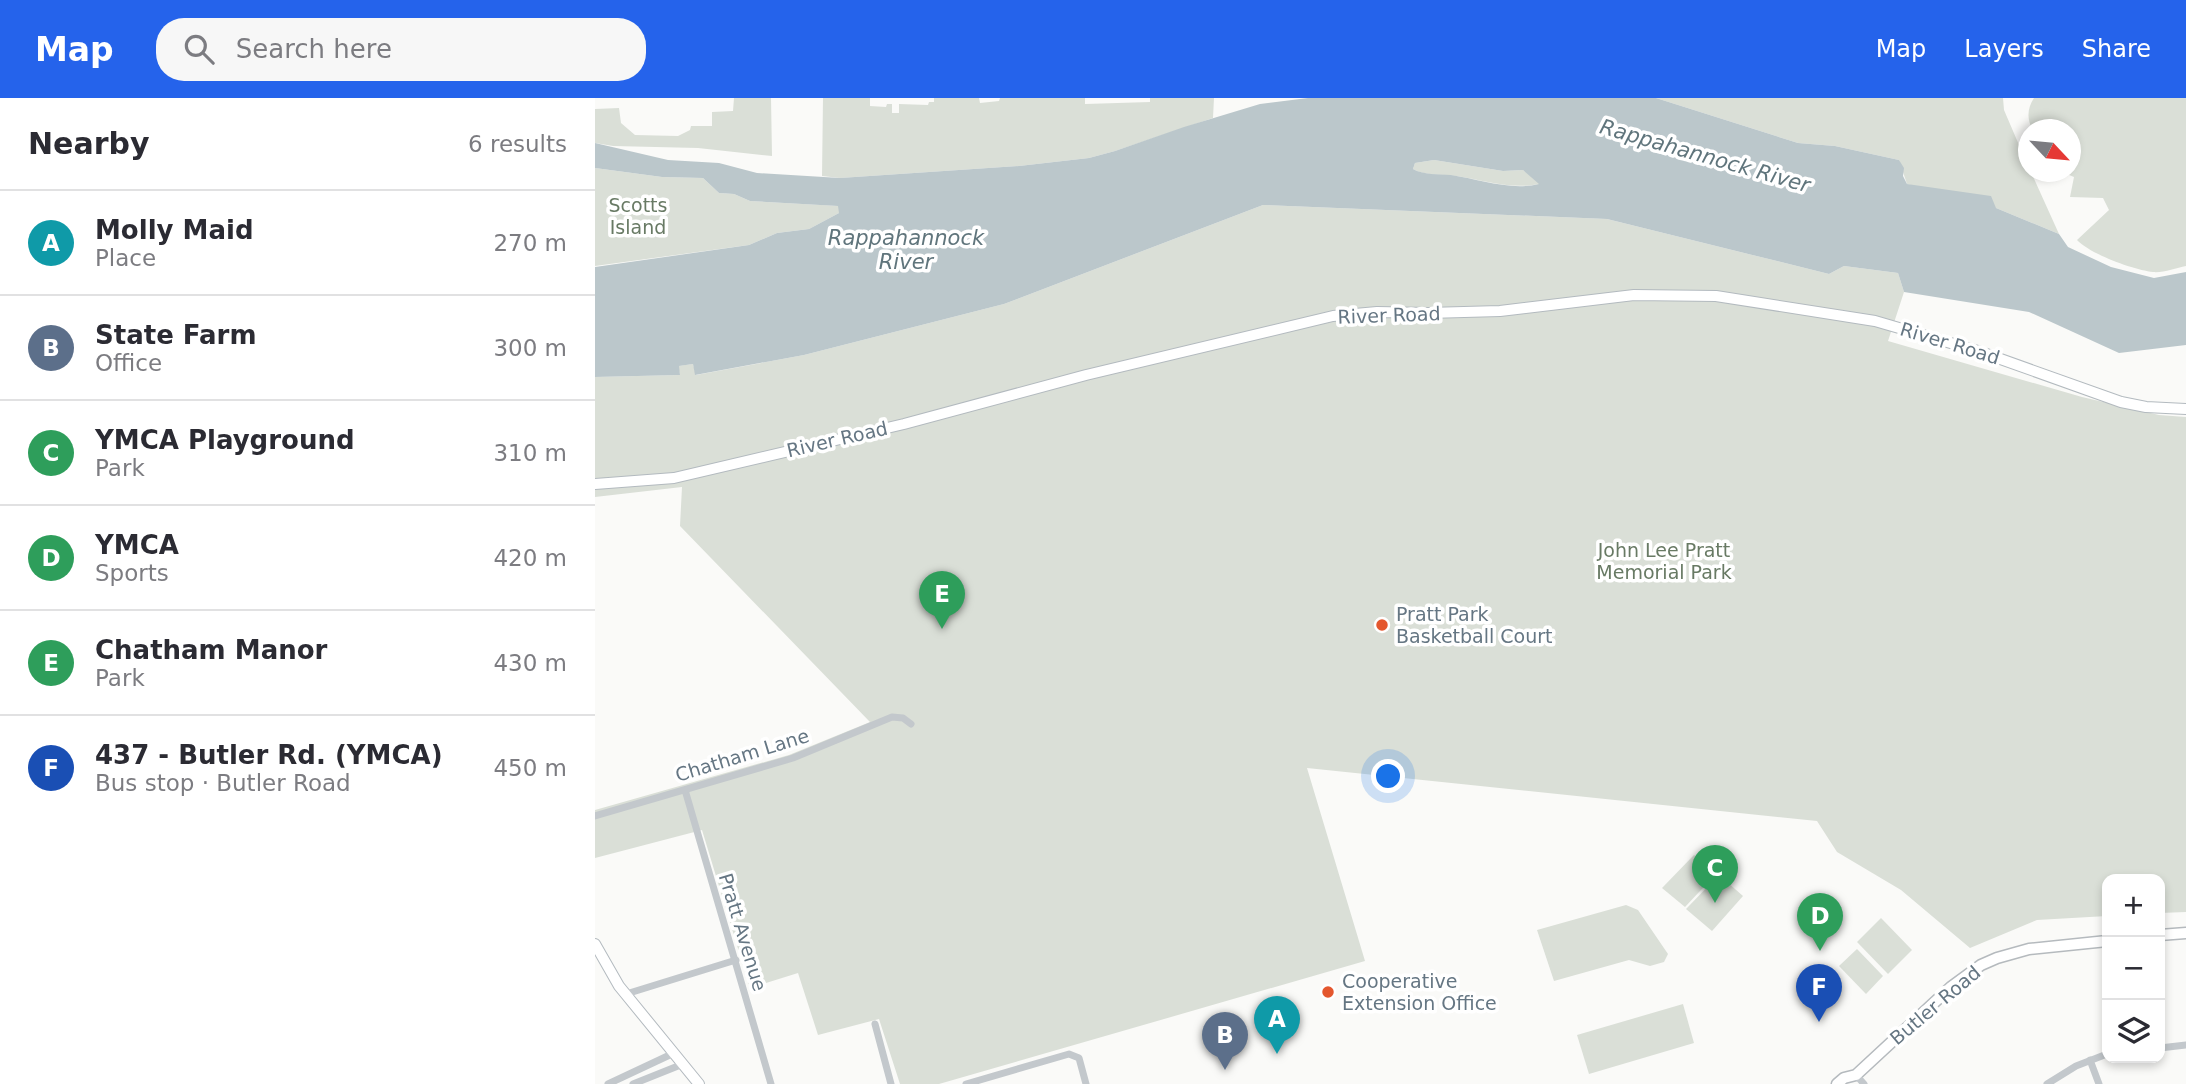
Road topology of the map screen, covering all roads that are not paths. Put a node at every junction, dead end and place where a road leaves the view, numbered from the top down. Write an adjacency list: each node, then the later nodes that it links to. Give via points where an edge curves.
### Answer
1 (2186, 409): 2 (street, River Road, via 2111,400 2002,358 1875,321 1716,296 1634,295 1500,311 1333,316 674,478)
2 (595, 484)
3 (911, 724): 4 (street, Chatham Lane, via 895,716 793,758)
4 (685, 790): 5 (street, Chatham Lane); 11 (street, Pratt Avenue)
5 (595, 816)
6 (2186, 933): 7 (main road)
7 (2165, 935)
8 (2102, 942): 20 (main road, Butler Road, via 2029,949 1982,965 1951,987)
9 (595, 944): 10 (street)
10 (598, 960): 12 (street)
11 (736, 960): 12 (street); 24 (street, Pratt Avenue)
12 (626, 994): 16 (street)
13 (875, 1024): 25 (street)
14 (2186, 1045): 15 (street)
15 (2165, 1047)
16 (674, 1053): 19 (street); 21 (street)
17 (2102, 1056): 18 (street)
18 (2090, 1060): 30 (street); 31 (street)
19 (683, 1064): 22 (street); 23 (street)
20 (1854, 1079): 28 (main road, Butler Road, via 1844,1078); 29 (street)
21 (608, 1084)
22 (633, 1084)
23 (699, 1084)
24 (771, 1084)
25 (891, 1084)
26 (966, 1084): 27 (street, via 1069,1054 1079,1058)
27 (1086, 1084)
28 (1837, 1084)
29 (1864, 1084)
30 (2047, 1084)
31 (2099, 1084)

